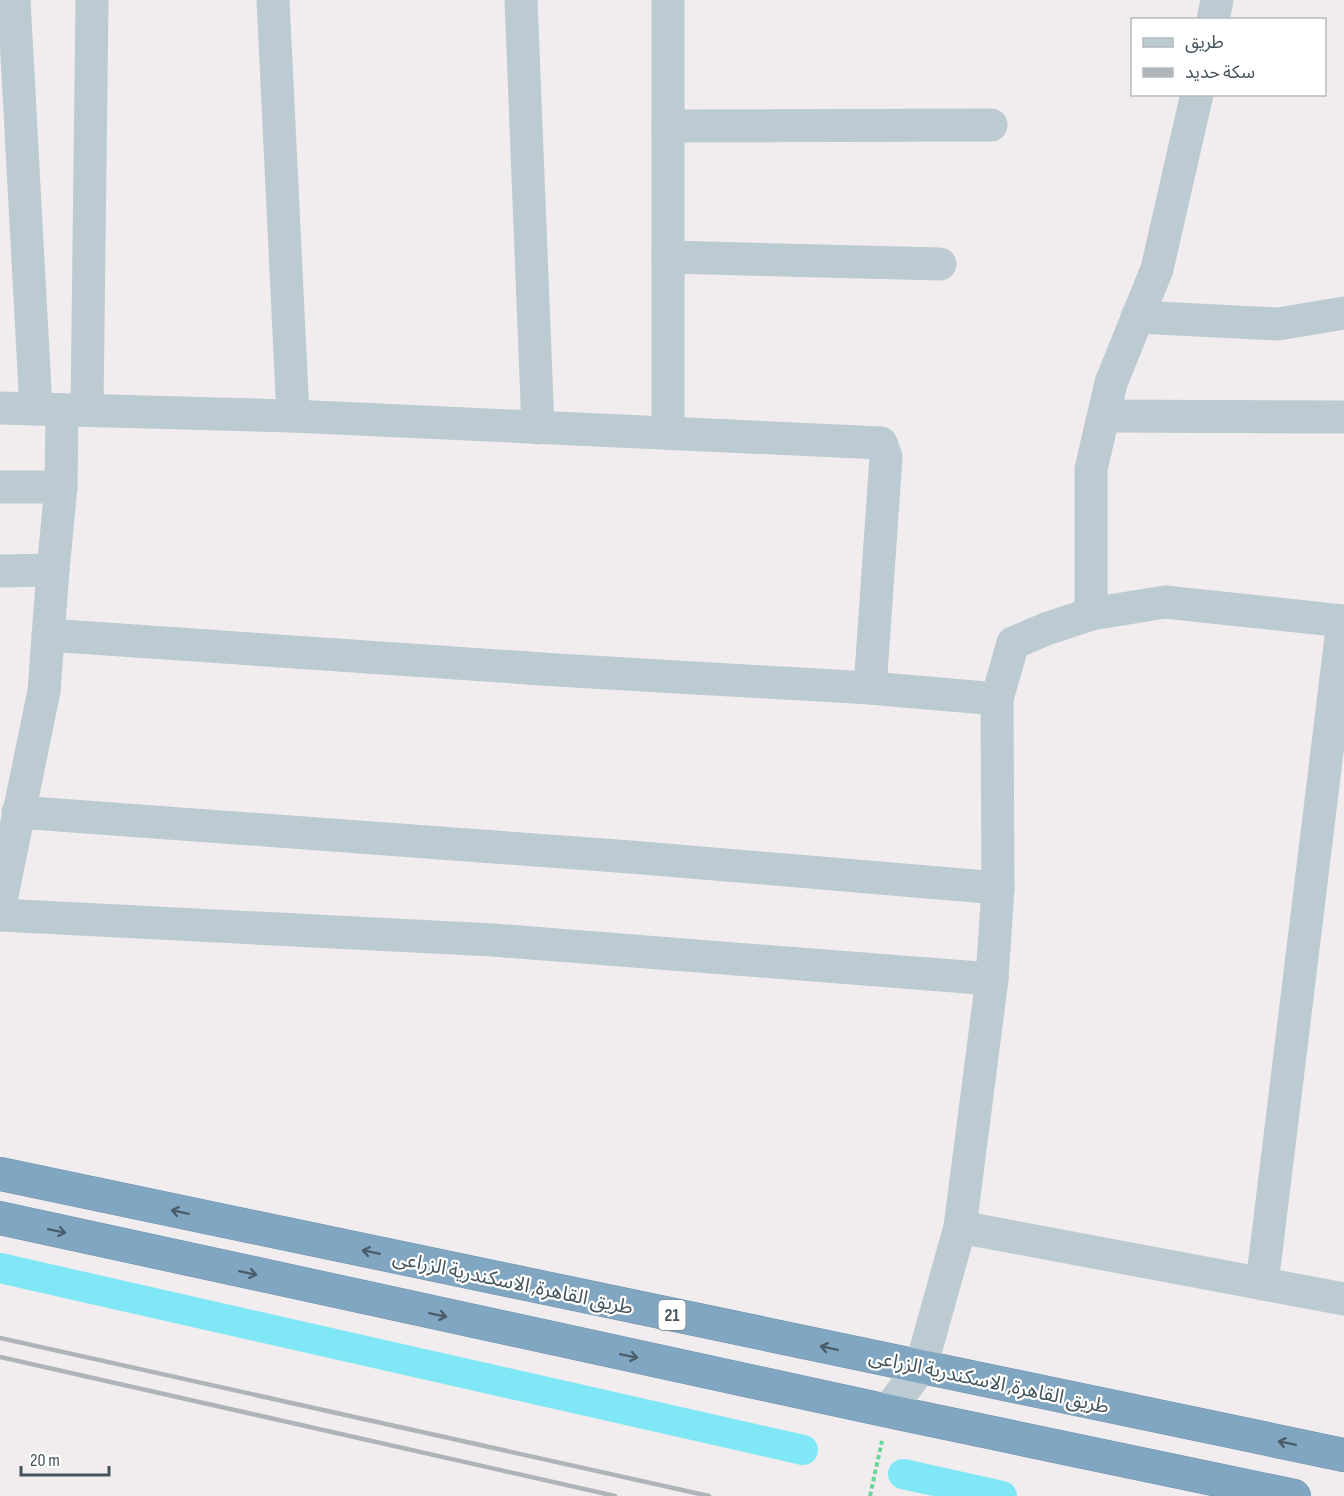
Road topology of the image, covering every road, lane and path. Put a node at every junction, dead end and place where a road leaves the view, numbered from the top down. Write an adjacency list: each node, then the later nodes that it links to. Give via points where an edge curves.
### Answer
1 (14, 0): 16 (street)
2 (92, 0): 16 (street)
3 (273, 0): 17 (street)
4 (521, 0): 20 (street)
5 (668, 0): 10 (street)
6 (1217, 0): 7 (street)
7 (1213, 18)
8 (1197, 96): 14 (street, via 1163,249)
9 (991, 125): 10 (street)
10 (668, 126): 11 (street)
11 (668, 257): 12 (street); 21 (street)
12 (940, 264)
13 (1344, 313): 14 (street, via 1278,324)
14 (1137, 317): 18 (street, via 1111,383)
15 (0, 408): 16 (street)
16 (62, 410): 17 (street); 23 (street)
17 (293, 416): 20 (street)
18 (1104, 416): 19 (street); 26 (street, via 1091,469)
19 (1344, 417)
20 (538, 428): 21 (street)
21 (668, 434): 29 (street, via 880,443 886,457)
22 (0, 487): 23 (street)
23 (61, 487): 24 (street)
24 (53, 570): 25 (street); 28 (street)
25 (0, 572)
26 (1091, 614): 27 (street, via 1165,602); 30 (street, via 1013,643)
27 (1343, 621): 39 (street)
28 (48, 634): 29 (street); 31 (street, via 44,692)
29 (870, 688): 30 (street)
30 (997, 699): 32 (street)
31 (18, 812): 32 (street); 33 (street)
32 (998, 888): 35 (street)
33 (0, 905)
34 (0, 915): 35 (street, via 493,940)
35 (992, 979): 38 (street)
36 (0, 1174): 41 (highway, طريق القاهرة, الاسكندرية الزراعى / 21, one-way to 36)
37 (0, 1218): 42 (highway, one-way to 42)
38 (960, 1227): 39 (street); 41 (street)
39 (1263, 1284): 40 (street)
40 (1344, 1299)
41 (921, 1367): 42 (street); 43 (highway, طريق القاهرة, الاسكندرية الزراعى / 21, one-way to 41)
42 (888, 1412): 44 (path); 45 (highway)
43 (1344, 1455)
44 (870, 1496)
45 (1294, 1496)

